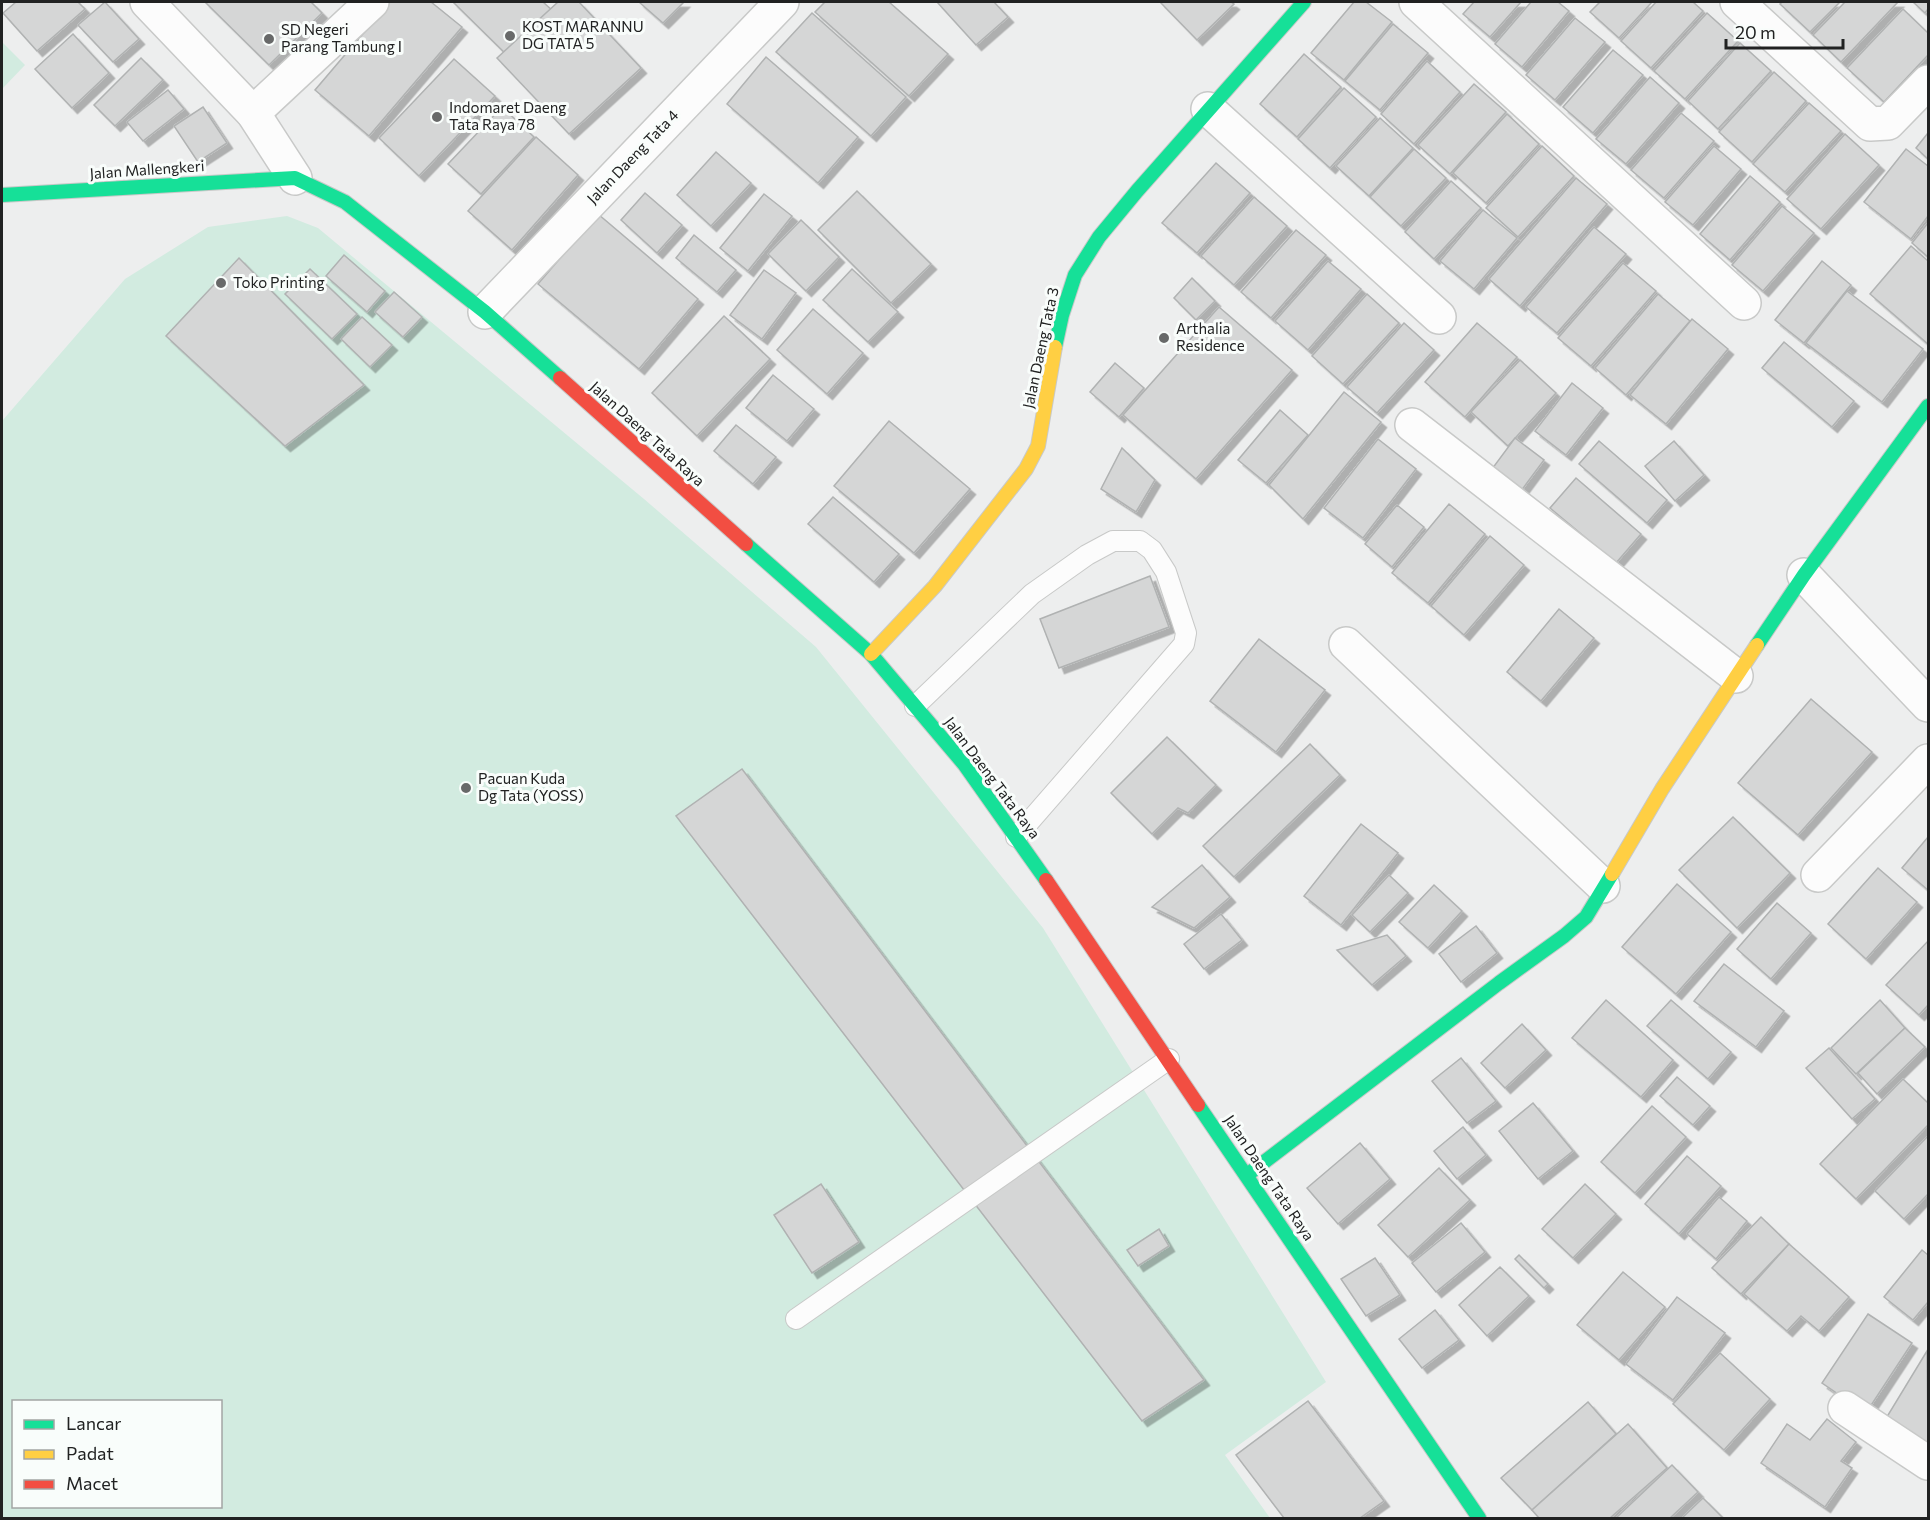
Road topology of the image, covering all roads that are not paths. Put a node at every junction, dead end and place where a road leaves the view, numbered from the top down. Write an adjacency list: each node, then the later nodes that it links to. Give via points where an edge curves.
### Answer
1 (147, 2): 9 (street)
2 (372, 2): 9 (street)
3 (782, 2): 13 (street, Jalan Daeng Tata 4)
4 (1304, 2): 8 (main road, Jalan Daeng Tata 3)
5 (1416, 2): 12 (street)
6 (1737, 2): 7 (street, via 1870,124 1888,123)
7 (1929, 82)
8 (1208, 109): 14 (street); 19 (main road, Jalan Daeng Tata 3, via 1100,237 1075,275 1062,315 1038,446 1026,469 935,586)
9 (253, 113): 10 (street)
10 (295, 178): 11 (main road, Jalan Mallengkeri); 13 (main road, Jalan Daeng Tata Raya, via 345,202)
11 (2, 195)
12 (1744, 303)
13 (485, 312): 19 (main road, Jalan Daeng Tata Raya)
14 (1439, 317)
15 (1929, 406): 17 (main road)
16 (1412, 425): 20 (street)
17 (1804, 575): 20 (main road); 21 (street)
18 (1346, 644): 26 (street)
19 (871, 654): 22 (main road, Jalan Daeng Tata Raya)
20 (1736, 676): 26 (main road)
21 (1929, 705)
22 (915, 706): 24 (main road, Jalan Daeng Tata Raya, via 964,764); 24 (lane, via 1032,594 1087,555 1113,541 1140,541 1152,550 1166,572 1186,633 1184,644)
23 (1929, 761): 25 (street)
24 (1016, 837): 27 (main road, Jalan Daeng Tata Raya)
25 (1818, 875)
26 (1603, 886): 28 (main road, via 1586,916 1564,936)
27 (1169, 1059): 28 (main road, Jalan Daeng Tata Raya); 29 (lane)
28 (1247, 1175): 32 (main road, Jalan Daeng Tata Raya)
29 (796, 1319)
30 (1845, 1408): 31 (street)
31 (1929, 1463)
32 (1479, 1518)

